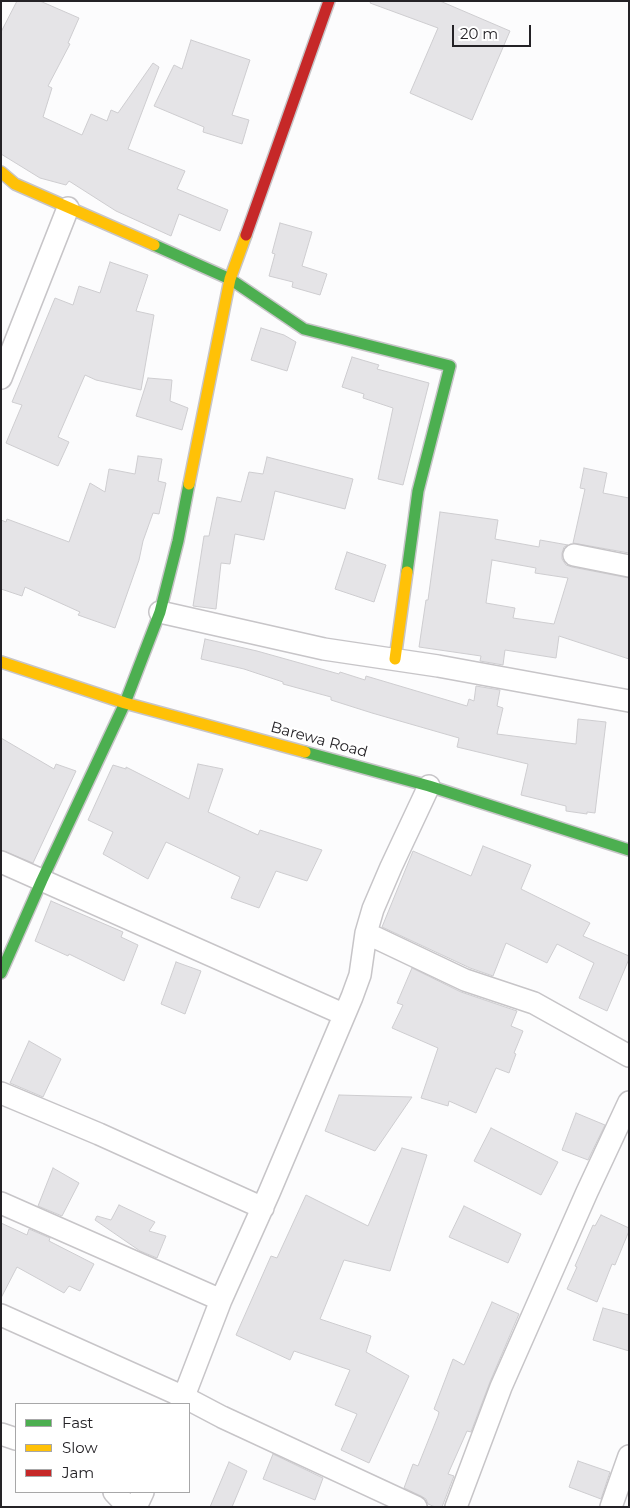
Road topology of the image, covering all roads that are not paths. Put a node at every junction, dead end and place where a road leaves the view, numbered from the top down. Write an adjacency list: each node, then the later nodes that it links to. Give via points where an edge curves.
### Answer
1 (329, 1): 4 (street)
2 (1, 172): 3 (street, via 15,184)
3 (68, 208): 4 (street); 5 (street)
4 (230, 279): 8 (street, via 178,541); 9 (street, via 304,329 450,366 418,491)
5 (1, 378)
6 (574, 555): 7 (street)
7 (629, 566)
8 (160, 612): 9 (street); 12 (street)
9 (395, 660): 11 (street)
10 (1, 662): 12 (street, Barewa Road)
11 (629, 701)
12 (125, 703): 13 (street, Barewa Road); 16 (street)
13 (429, 786): 14 (street, Barewa Road); 17 (street, via 373,909)
14 (629, 850)
15 (1, 862): 16 (street)
16 (42, 880): 18 (street); 19 (street)
17 (366, 933): 19 (street, via 360,975); 20 (street, via 465,980 534,1003)
18 (2, 971)
19 (343, 1014): 24 (street)
20 (629, 1056)
21 (1, 1093): 24 (street)
22 (629, 1102): 37 (street, via 502,1387)
23 (1, 1203): 25 (street)
24 (262, 1208): 25 (street)
25 (221, 1300): 27 (street)
26 (1, 1315): 27 (street)
27 (182, 1400)
28 (190, 1403): 36 (street)
29 (1, 1434): 30 (street)
30 (15, 1439)
31 (629, 1456): 38 (street)
32 (115, 1493): 34 (street)
33 (143, 1493): 35 (street)
34 (128, 1507)
35 (136, 1507)
36 (416, 1507)
37 (456, 1507)
38 (611, 1507)

